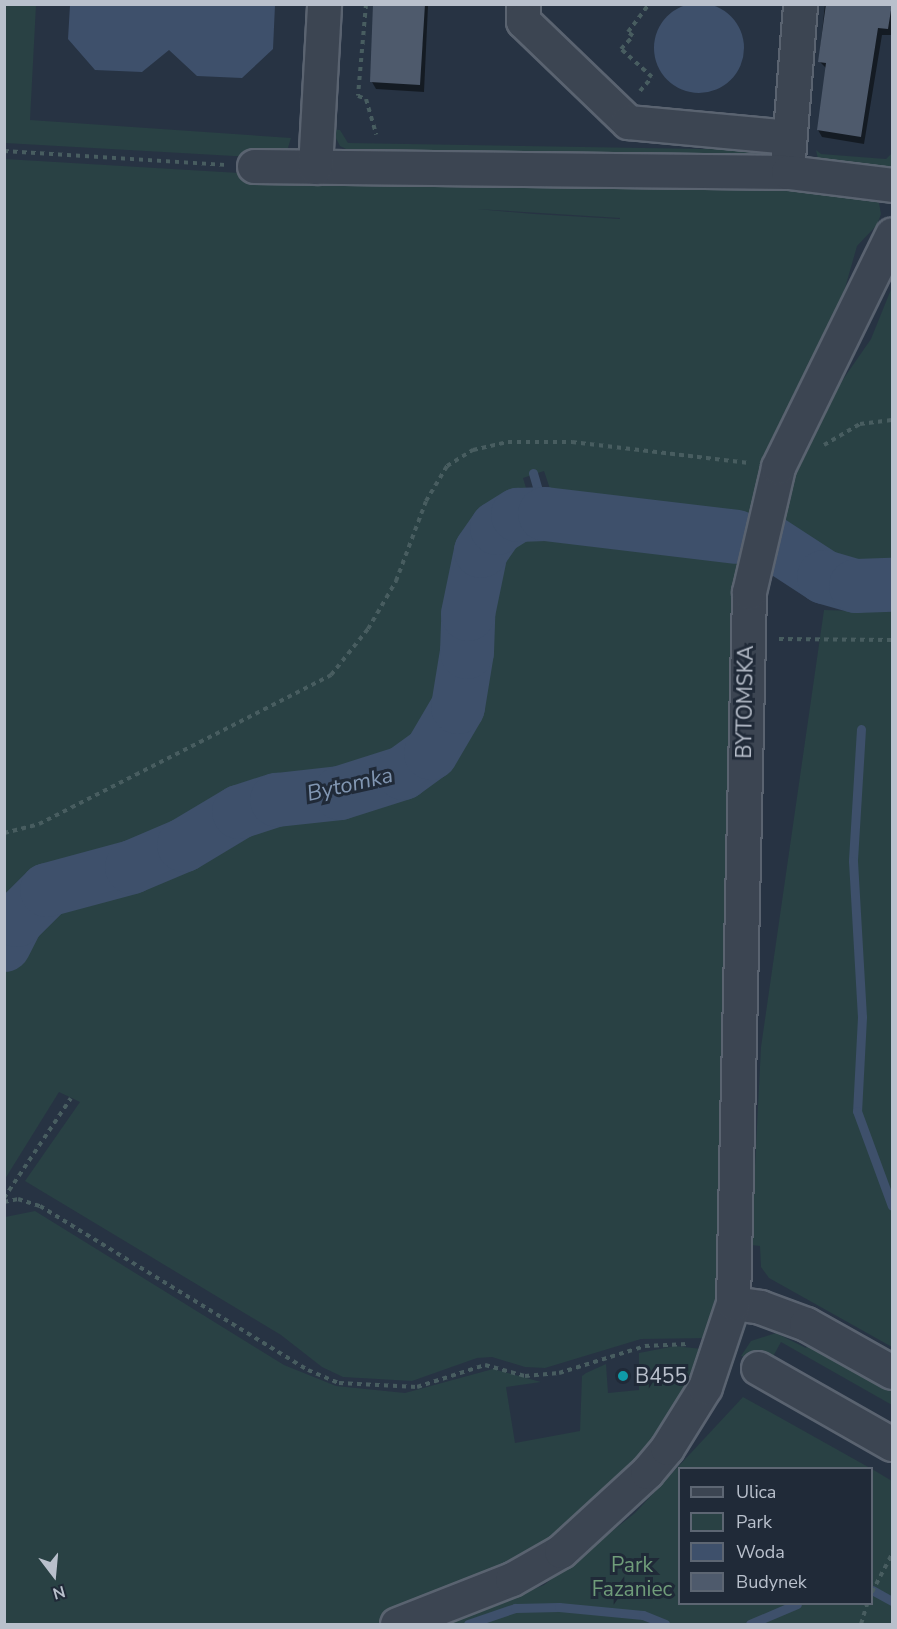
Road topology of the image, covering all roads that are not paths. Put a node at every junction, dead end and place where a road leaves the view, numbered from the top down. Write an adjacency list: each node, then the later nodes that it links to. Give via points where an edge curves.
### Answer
1 (324, 4): 6 (street)
2 (523, 4): 4 (street, via 523,21 628,122)
3 (801, 4): 4 (street)
4 (789, 137): 7 (street)
5 (254, 166): 6 (street)
6 (315, 167): 7 (street)
7 (788, 172): 8 (street)
8 (892, 185)
9 (892, 234): 10 (street, BYTOMSKA, via 778,467 749,592)
10 (733, 1303): 12 (street, via 760,1307 806,1324); 14 (street, BYTOMSKA, via 705,1387 667,1448 582,1533 561,1551 512,1579)
11 (758, 1368): 13 (street)
12 (892, 1372)
13 (892, 1444)
14 (396, 1624)

